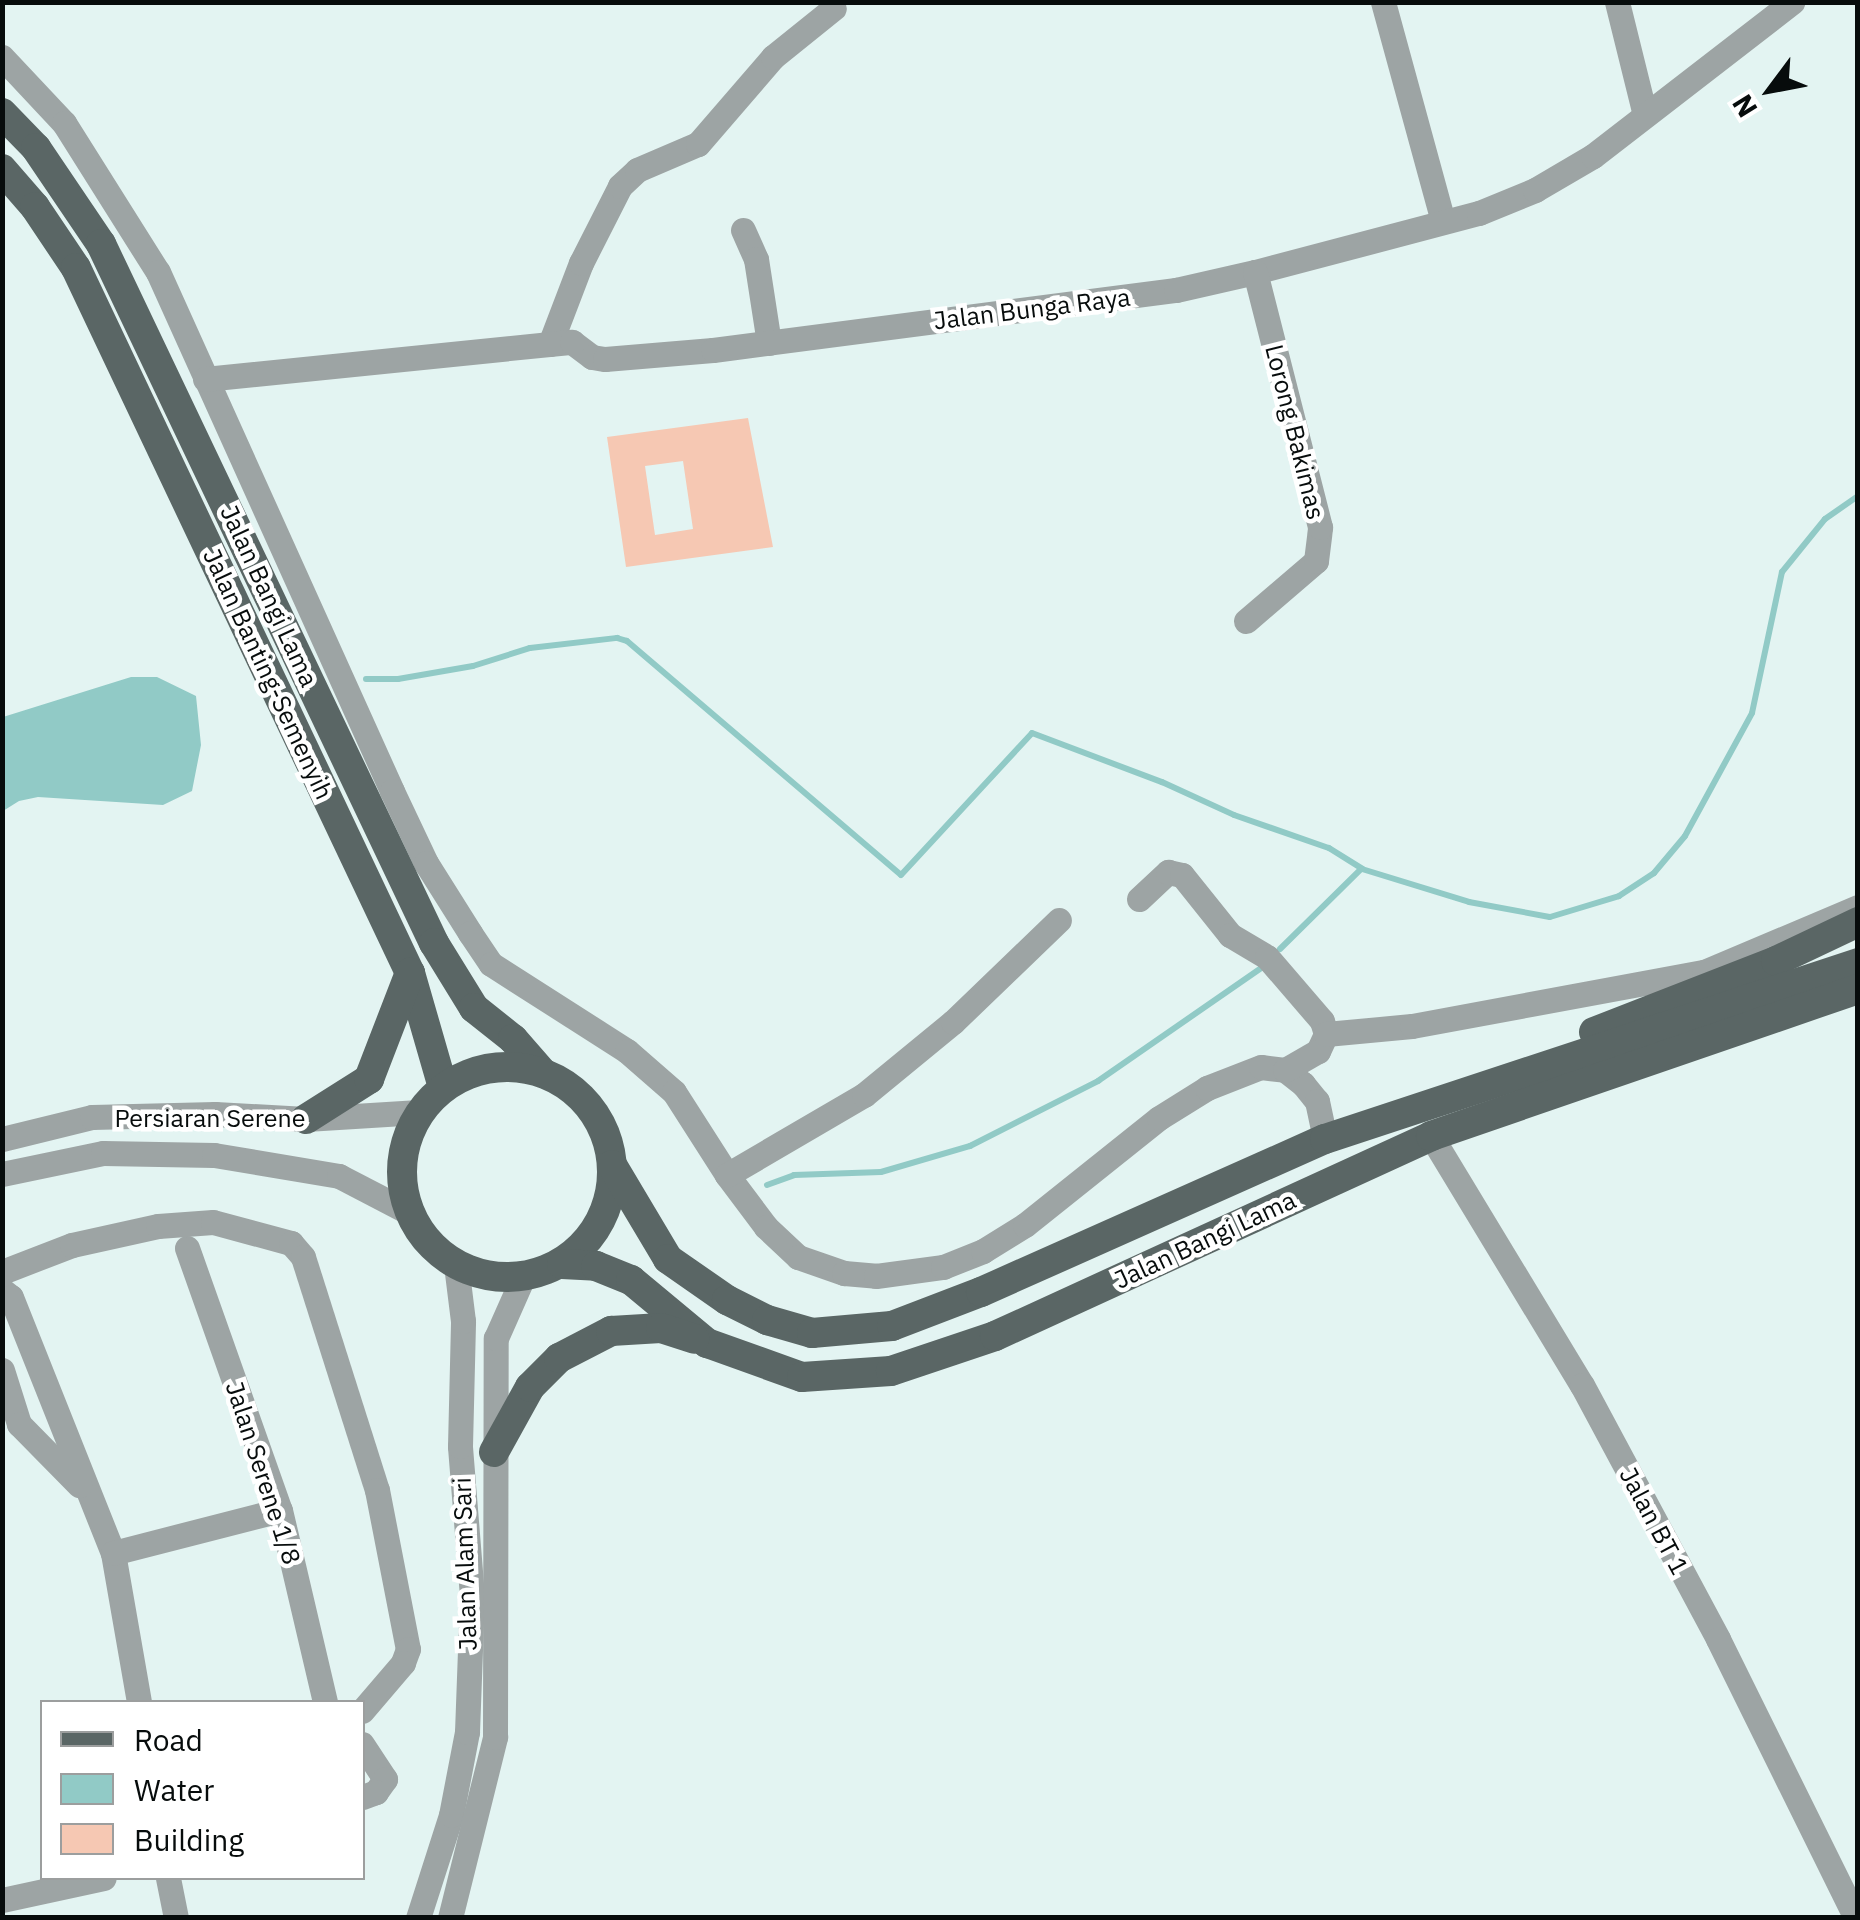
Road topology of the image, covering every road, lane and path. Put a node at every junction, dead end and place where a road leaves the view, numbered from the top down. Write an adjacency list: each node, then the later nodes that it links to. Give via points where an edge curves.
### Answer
1 (1384, 2): 9 (street)
2 (1617, 2): 7 (street)
3 (1792, 2): 7 (street, Jalan Bunga Raya)
4 (834, 8): 13 (street, via 774,57 698,144 637,170 620,186)
5 (2, 57): 14 (street, via 98,171 158,272)
6 (2, 113): 25 (main road, Jalan Bangi Lama, via 36,148 101,244 434,944 474,1008)
7 (1645, 116): 9 (street, Jalan Bunga Raya, via 1535,190)
8 (2, 169): 21 (main road, Jalan Banting-Semenyih, via 76,268)
9 (1443, 220): 11 (street, Jalan Bunga Raya)
10 (744, 230): 12 (street, via 756,259)
11 (1255, 272): 12 (street, Jalan Bunga Raya, via 1176,290); 15 (street, Lorong Bakimas, via 1320,527 1316,562)
12 (769, 342): 13 (street, Jalan Bunga Raya, via 605,359 572,342)
13 (550, 344): 14 (street, Jalan Bunga Raya)
14 (205, 379): 35 (street, via 426,863 470,934 491,964 627,1051 674,1092)
15 (1246, 622)
16 (1138, 899): 23 (street, via 1168,872 1182,875 1230,935 1267,958 1322,1020)
17 (1858, 907): 23 (street, via 1704,972 1412,1026)
18 (1059, 920): 35 (street, via 954,1022 864,1094)
19 (1858, 922): 27 (main road, Jalan Bangi Lama, via 1514,1063)
20 (1858, 964): 27 (main road, Jalan Bangi Lama)
21 (410, 974): 26 (main road, Jalan Banting-Semenyih); 29 (main road, via 369,1079)
22 (1858, 989): 30 (main road, Jalan Bangi Lama)
23 (1326, 1034): 24 (street, via 1318,1051)
24 (1285, 1070): 32 (street, via 1317,1101); 35 (street, via 1261,1067 1207,1088 1158,1118 1024,1225 943,1267 876,1276 798,1257)
25 (542, 1072): 26 (main road, via 508,1066 472,1071); 33 (main road, Jalan Bangi Lama, via 573,1089 596,1115)
26 (444, 1087): 28 (main road)
27 (1446, 1100): 32 (main road, Jalan Bangi Lama)
28 (419, 1112): 29 (street, Persiaran Serene); 36 (main road, via 405,1144 401,1179)
29 (306, 1119): 31 (street, Persiaran Serene, via 92,1117)
30 (1430, 1136): 43 (main road, Jalan Bangi Lama, via 995,1336 890,1371 802,1377); 60 (street, Jalan BT 1, via 1582,1386 1718,1639)
31 (2, 1139)
32 (1325, 1139): 33 (main road, Jalan Bangi Lama, via 946,1306 892,1326 812,1333 727,1300 668,1259)
33 (612, 1165): 38 (main road, Jalan Bangi Lama, via 604,1217)
34 (2, 1174): 36 (street, Persiaran Serene, via 103,1153 214,1154 340,1176)
35 (727, 1174)
36 (410, 1213): 39 (main road, via 428,1243)
37 (186, 1248): 47 (street, Jalan Serene 1/8)
38 (562, 1264): 41 (main road, Jalan Bangi Lama); 43 (main road, Jalan Bangi Lama, via 596,1266 631,1280)
39 (456, 1265): 41 (main road, Jalan Bangi Lama, via 489,1277); 58 (street, Jalan Alam Sari, via 464,1321 460,1446 472,1596 467,1732 451,1815)
40 (2, 1272): 51 (street, via 72,1246 158,1226 213,1222 292,1243 303,1257 377,1490 408,1649 404,1663)
41 (524, 1277): 45 (street, Jalan Alam Sari, via 496,1338)
42 (2, 1290): 46 (street, via 11,1297)
43 (707, 1343): 45 (main road, via 660,1328 611,1331 559,1358 530,1387)
44 (2, 1370): 46 (street, via 19,1424)
45 (494, 1452): 59 (street, Jalan Alam Sari, via 494,1737)
46 (87, 1492): 48 (street)
47 (280, 1510): 48 (street); 50 (street, Jalan Serene 1/8)
48 (114, 1553): 49 (street)
49 (138, 1700)
50 (325, 1700)
51 (365, 1708)
52 (365, 1749): 53 (street, via 385,1780)
53 (365, 1796)
54 (95, 1880): 56 (street)
55 (168, 1880): 57 (street)
56 (2, 1900)
57 (176, 1918)
58 (418, 1918)
59 (450, 1918)
60 (1856, 1918)

